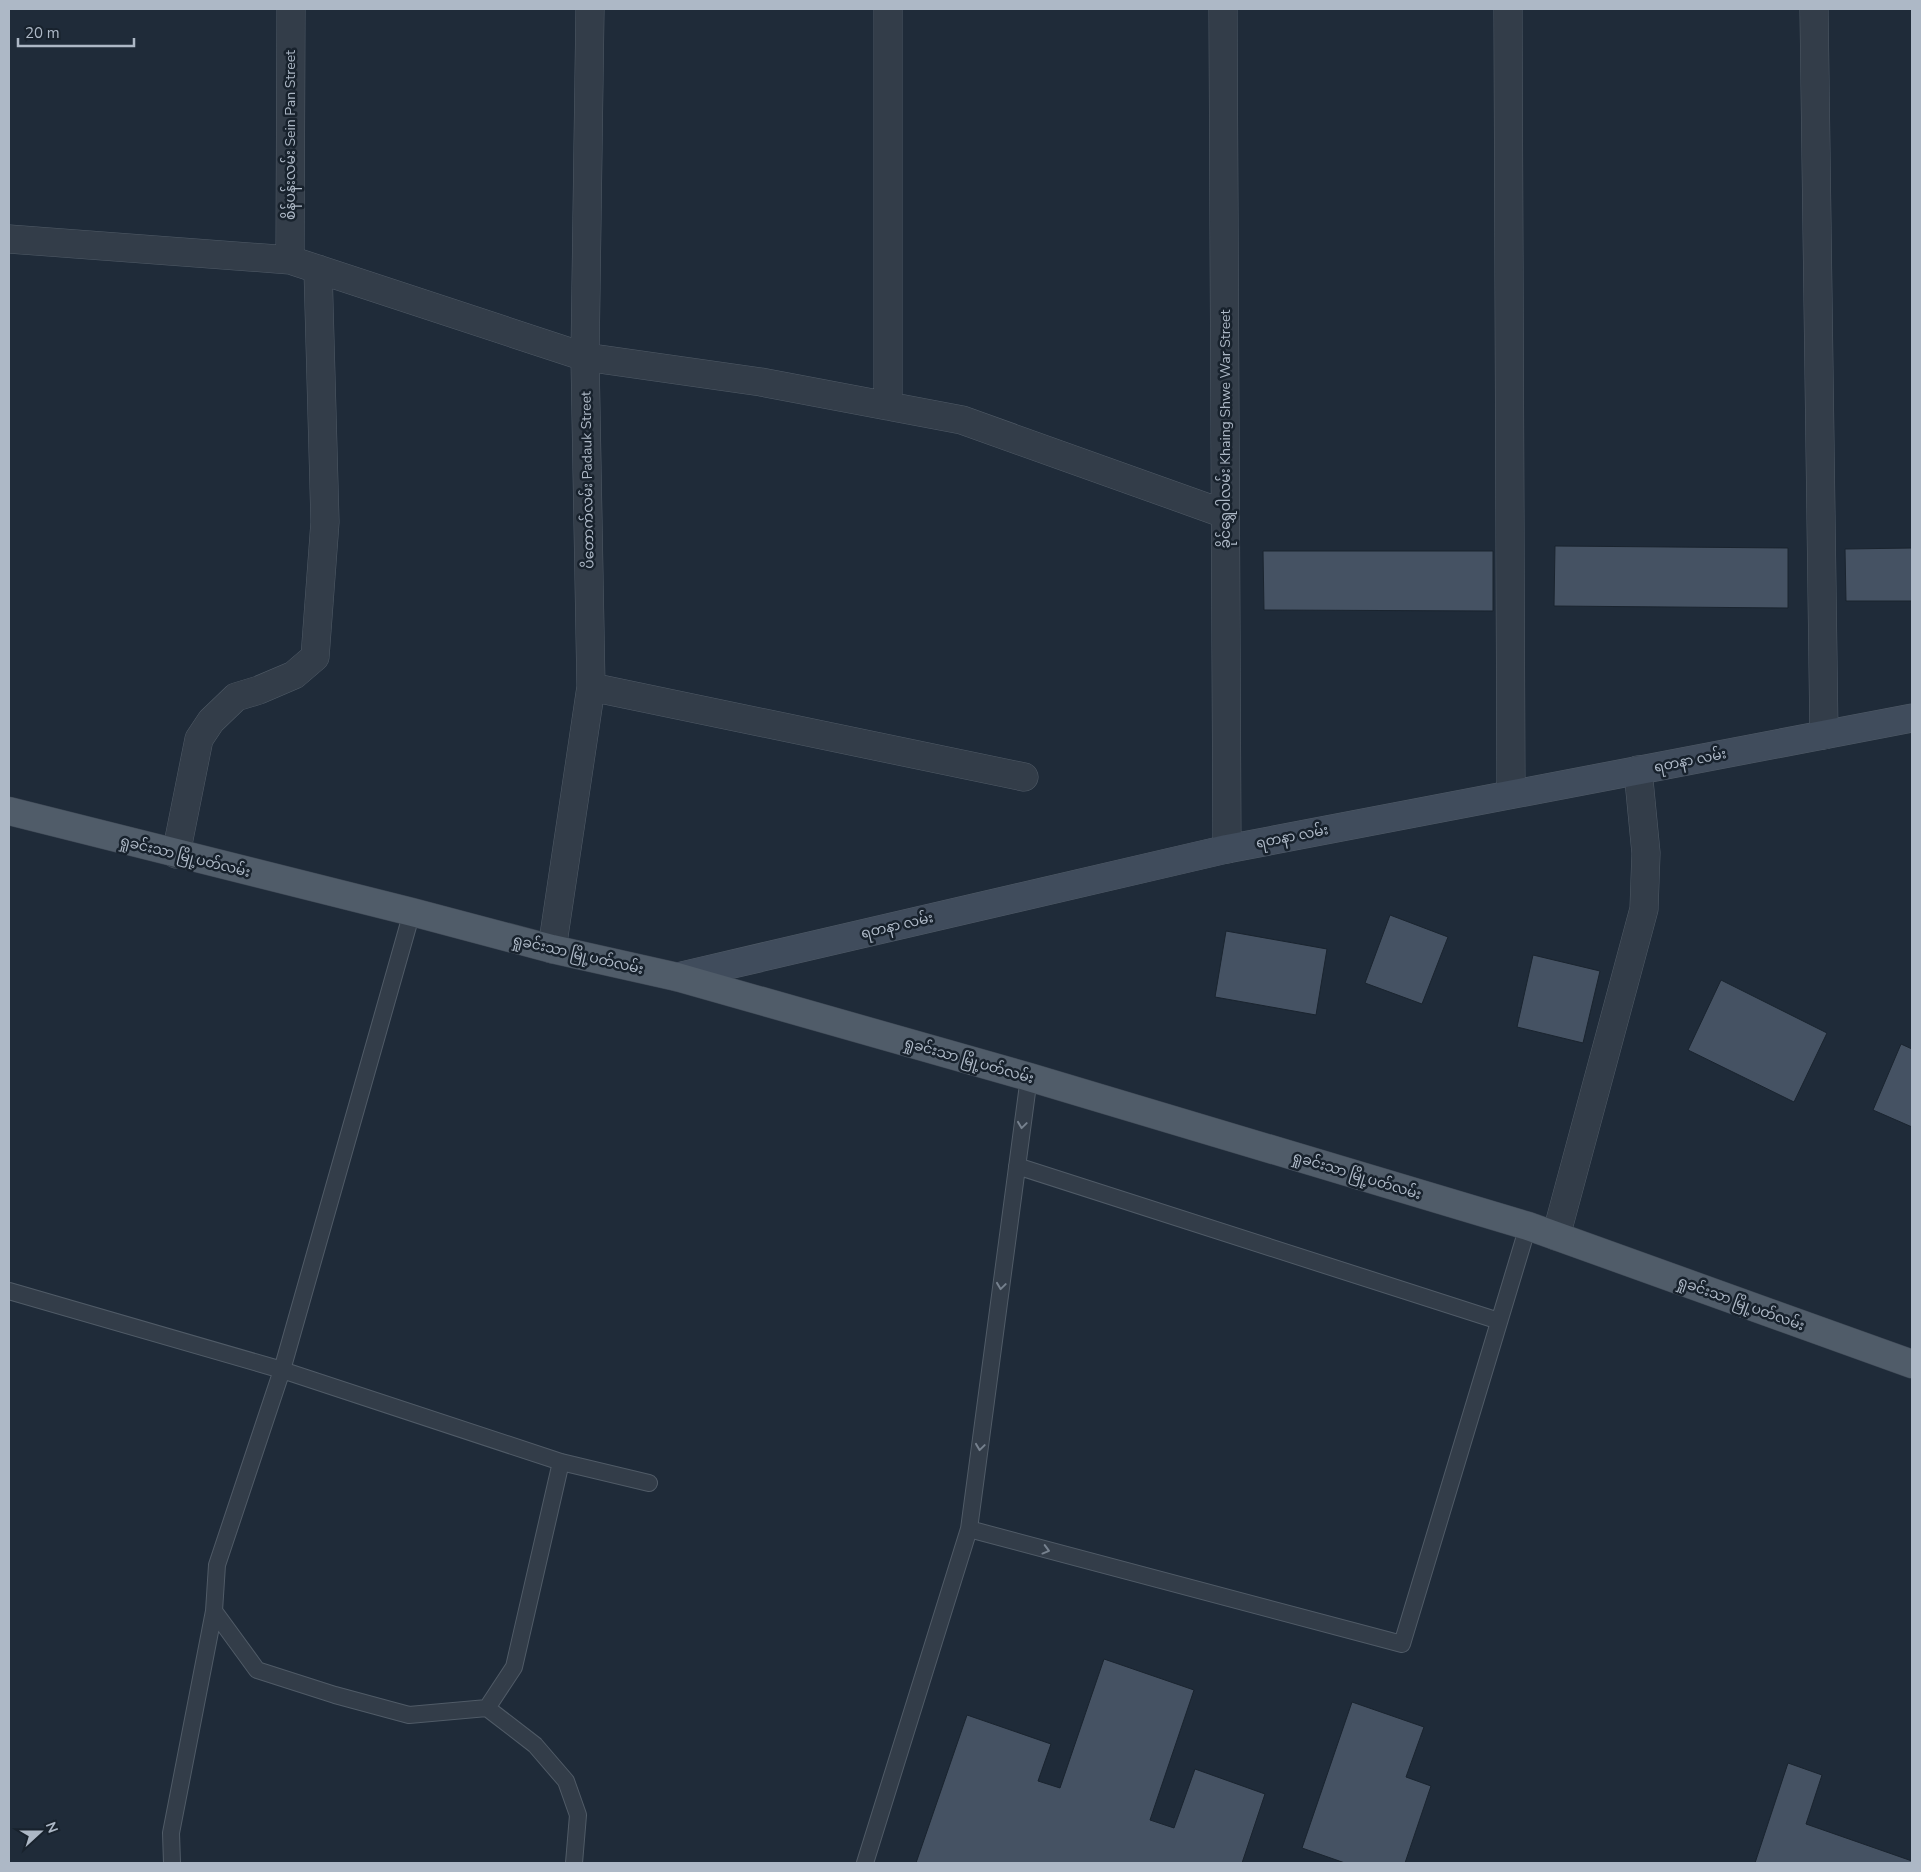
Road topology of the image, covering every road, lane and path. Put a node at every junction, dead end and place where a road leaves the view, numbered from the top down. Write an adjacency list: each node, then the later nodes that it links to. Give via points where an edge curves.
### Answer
1 (291, 9): 8 (street, စိန်ပန်းလမ်း Sein Pan Street)
2 (590, 9): 10 (street, ပိတောက်လမ်း Padauk Street)
3 (888, 9): 11 (street)
4 (1223, 9): 12 (street, ခိုင်ရွှေဝါလမ်း Khaing Shwe War Street)
5 (1508, 9): 18 (street)
6 (1814, 9): 15 (street)
7 (9, 239): 8 (street)
8 (290, 260): 9 (street)
9 (318, 269): 10 (street); 21 (street, via 325,522 315,656 294,675 236,696 211,721 199,739)
10 (586, 357): 11 (street, via 761,382); 13 (street, ပိတောက်လမ်း Padauk Street)
11 (888, 406): 12 (street, via 962,420)
12 (1225, 514): 20 (street, ခိုင်ရွှေဝါလမ်း Khaing Shwe War Street)
13 (591, 687): 17 (street); 23 (street, ပိတောက်လမ်း Padauk Street)
14 (1912, 718): 15 (main road, ရတနာ လမ်း)
15 (1824, 735): 16 (main road, ရတနာ လမ်း)
16 (1638, 770): 18 (main road, ရတနာ လမ်း); 28 (street, via 1646,853 1644,909)
17 (1024, 777)
18 (1512, 794): 20 (main road, ရတနာ လမ်း)
19 (9, 812): 21 (main road, ရှုခင်းသာ မြို့ပတ်လမ်း)
20 (1226, 849): 24 (main road, ရတနာ လမ်း)
21 (176, 854): 22 (main road, ရှုခင်းသာ မြို့ပတ်လမ်း)
22 (412, 912): 23 (main road, ရှုခင်းသာ မြို့ပတ်လမ်း); 32 (lane)
23 (552, 949): 24 (main road, ရှုခင်းသာ မြို့ပတ်လမ်း)
24 (677, 977): 25 (main road, ရှုခင်းသာ မြို့ပတ်လမ်း)
25 (1029, 1077): 26 (lane, one-way to 26); 27 (main road, ရှုခင်းသာ မြို့ပတ်လမ်း)
26 (1017, 1166): 30 (lane); 35 (lane, one-way to 35)
27 (1528, 1226): 28 (main road, ရှုခင်းသာ မြို့ပတ်လမ်း); 30 (lane)
28 (1556, 1236): 31 (main road, ရှုခင်းသာ မြို့ပတ်လမ်း)
29 (9, 1291): 32 (lane)
30 (1500, 1321): 35 (lane, one-way to 30, via 1402,1644)
31 (1912, 1364)
32 (282, 1370): 33 (lane); 36 (lane, via 217,1564)
33 (561, 1462): 34 (lane); 37 (lane, via 514,1667)
34 (649, 1483)
35 (969, 1529): 40 (lane)
36 (214, 1611): 37 (lane, via 257,1670 409,1715); 38 (lane, via 171,1833)
37 (487, 1708): 39 (lane, via 535,1745 566,1781 578,1815)
38 (172, 1863)
39 (574, 1863)
40 (865, 1863)

